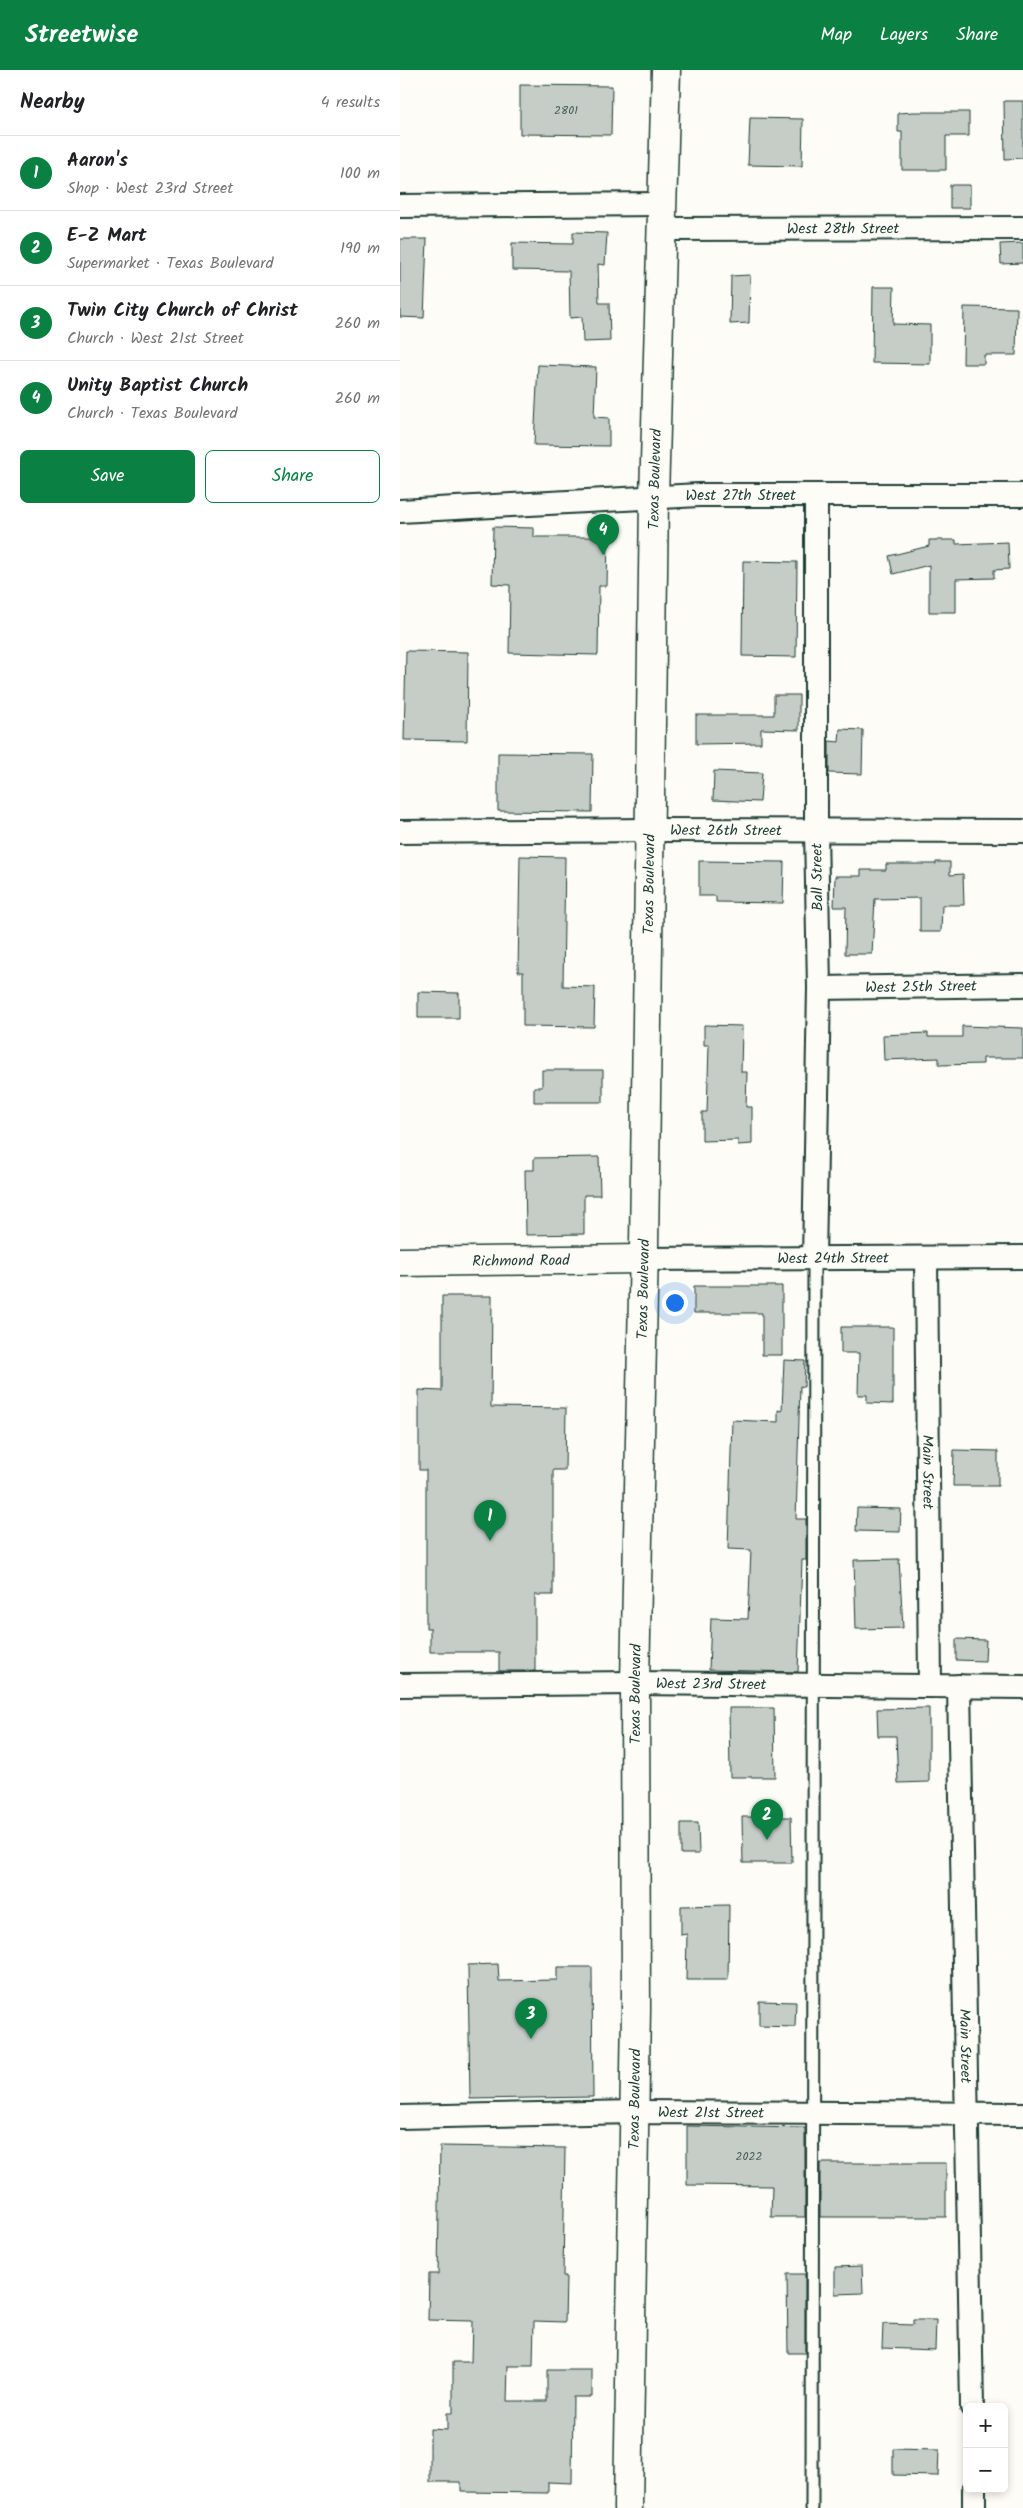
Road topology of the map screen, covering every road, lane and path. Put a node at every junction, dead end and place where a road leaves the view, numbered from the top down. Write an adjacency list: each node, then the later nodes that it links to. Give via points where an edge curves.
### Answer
1 (666, 70): 3 (main road, Texas Boulevard)
2 (400, 206): 3 (street, West 28th Street)
3 (663, 217): 4 (street, West 28th Street); 7 (main road, Texas Boulevard)
4 (1023, 228)
5 (1023, 494): 6 (street, West 27th Street)
6 (816, 495): 7 (street, West 27th Street); 10 (street, Ball Street)
7 (654, 498): 8 (street, West 27th Street); 9 (main road, Texas Boulevard)
8 (400, 511)
9 (649, 830): 10 (street, West 26th Street); 12 (street, West 26th Street); 17 (main road, Texas Boulevard)
10 (816, 830): 11 (street, West 26th Street); 14 (street, Ball Street)
11 (1023, 831)
12 (400, 832)
13 (1023, 985): 14 (street, West 25th Street)
14 (819, 988): 18 (street, Ball Street)
15 (1023, 1257): 16 (street, West 24th Street)
16 (926, 1258): 18 (street, West 24th Street); 23 (street, Main Street)
17 (644, 1259): 18 (street, West 24th Street); 19 (main road, Richmond Road); 20 (main road, Texas Boulevard)
18 (814, 1259): 21 (lane)
19 (400, 1262)
20 (634, 1683): 21 (street, West 23rd Street); 22 (street, West 23rd Street); 26 (main road, Texas Boulevard)
21 (814, 1684): 23 (street, West 23rd Street); 27 (lane)
22 (400, 1685)
23 (930, 1685): 24 (street, West 23rd Street)
24 (960, 1686): 25 (street, West 23rd Street); 28 (street, Main Street)
25 (1023, 1687)
26 (634, 2112): 27 (street, West 21st Street); 30 (street, West 21st Street); 33 (main road, Texas Boulevard)
27 (812, 2112): 28 (street, West 21st Street); 34 (lane)
28 (968, 2113): 29 (street, West 21st Street); 31 (street, Main Street)
29 (1023, 2114)
30 (400, 2117)
31 (972, 2403)
32 (974, 2493): 35 (street)
33 (628, 2508)
34 (812, 2508)
35 (974, 2508)

